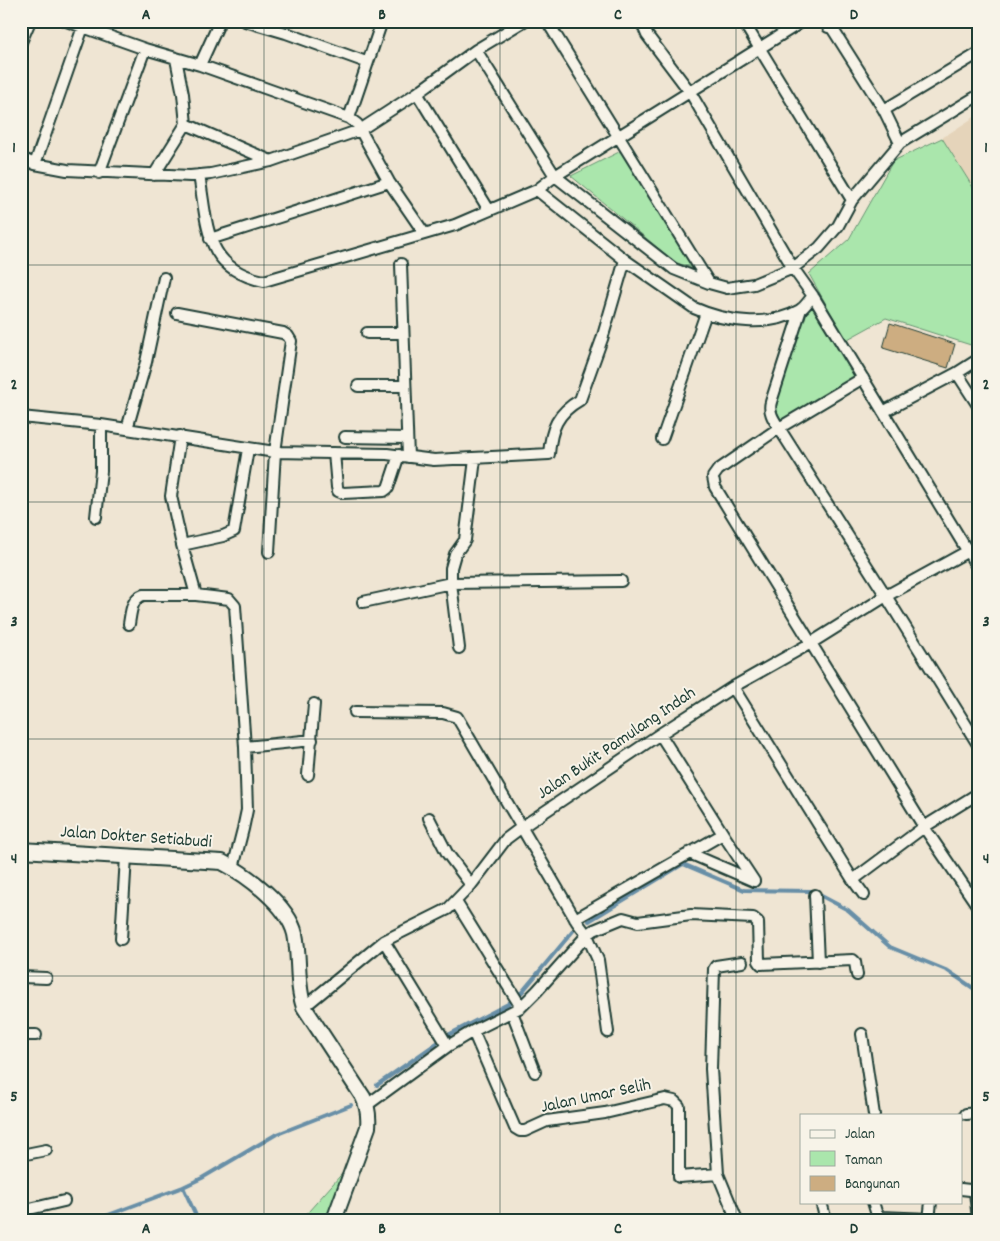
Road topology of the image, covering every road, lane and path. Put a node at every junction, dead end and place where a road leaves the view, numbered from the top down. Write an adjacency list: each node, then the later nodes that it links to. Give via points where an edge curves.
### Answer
1 (30, 21): 14 (street)
2 (220, 21): 21 (street)
3 (245, 21): 20 (street)
4 (380, 21): 20 (street)
5 (524, 21): 17 (street)
6 (547, 21): 29 (street)
7 (641, 21): 22 (street, via 647,35)
8 (743, 21): 15 (street)
9 (803, 21): 15 (street)
10 (843, 21): 12 (street)
11 (70, 22): 13 (street)
12 (828, 24): 25 (street)
13 (83, 27): 16 (street); 33 (street)
14 (21, 42)
15 (760, 48): 22 (street); 40 (street)
16 (145, 49): 19 (street); 34 (street)
17 (476, 50): 23 (street); 37 (street)
18 (979, 53): 25 (street)
19 (176, 59): 21 (street); 27 (street)
20 (366, 62): 26 (street)
21 (200, 65): 26 (street)
22 (690, 92): 29 (street); 46 (street)
23 (417, 93): 28 (street); 41 (street)
24 (979, 95): 30 (street)
25 (884, 110): 30 (street)
26 (348, 118): 28 (street)
27 (186, 124): 32 (street); 35 (street)
28 (360, 130): 32 (street); 38 (street)
29 (618, 138): 37 (street); 48 (street)
30 (900, 143): 40 (street)
31 (21, 158): 33 (street)
32 (271, 161): 36 (street)
33 (36, 164): 34 (street)
34 (99, 173): 35 (street)
35 (154, 175): 36 (street)
36 (199, 176): 43 (street)
37 (555, 176): 39 (street); 48 (street, via 674,269)
38 (389, 182): 42 (street); 43 (street)
39 (536, 190): 41 (street); 44 (street)
40 (852, 200): 46 (street, via 838,226 819,248)
41 (489, 210): 42 (street, via 455,225)
42 (424, 233): 43 (street, via 264,281 238,273 225,264)
43 (210, 239)
44 (625, 260): 52 (street); 74 (street, via 580,400 554,423 549,454)
45 (401, 264): 54 (street)
46 (794, 268): 48 (street, via 754,284 726,288); 49 (street)
47 (164, 278): 65 (street, via 146,362)
48 (709, 283)
49 (813, 296): 50 (street); 57 (street)
50 (801, 309): 52 (street, via 758,321); 64 (street, via 770,407)
51 (177, 312): 71 (street, via 288,336 291,341)
52 (706, 313): 69 (street)
53 (367, 333): 54 (street)
54 (403, 333): 59 (street)
55 (979, 359): 56 (street)
56 (957, 373): 60 (street); 61 (street)
57 (863, 378): 61 (street); 64 (street)
58 (358, 386): 59 (street)
59 (405, 386): 68 (street)
60 (979, 408)
61 (883, 412): 79 (street)
62 (21, 416): 63 (street)
63 (101, 425): 65 (street); 75 (street)
64 (779, 428): 84 (street); 87 (street, via 718,470 713,477 715,487)
65 (127, 429): 66 (street)
66 (180, 436): 70 (street); 76 (street, via 171,496)
67 (345, 437): 68 (street)
68 (406, 438): 73 (street)
69 (662, 439)
70 (248, 449): 71 (street); 76 (street, via 234,531)
71 (275, 452): 72 (street); 78 (street)
72 (334, 453): 73 (street); 73 (street, via 337,487 343,492 384,491)
73 (403, 456): 74 (street, via 434,460)
74 (474, 459): 82 (street, via 465,540 453,559)
75 (96, 517)
76 (182, 545): 83 (street)
77 (979, 545): 79 (street, Jalan Bukit Pamulang Indah)
78 (269, 552)
79 (967, 552): 80 (street); 84 (street, Jalan Bukit Pamulang Indah)
80 (979, 570)
81 (621, 581): 82 (street)
82 (451, 583): 85 (street); 88 (street)
83 (196, 595): 86 (street, via 138,597); 95 (street, via 230,599 234,606)
84 (886, 596): 87 (street, Jalan Bukit Pamulang Indah); 94 (street)
85 (363, 602)
86 (129, 624)
87 (811, 643): 89 (street, Jalan Bukit Pamulang Indah); 100 (street)
88 (459, 648)
89 (733, 687): 92 (street, Jalan Bukit Pamulang Indah); 106 (street)
90 (314, 704): 93 (street)
91 (355, 712): 99 (street, via 442,713 457,717)
92 (660, 734): 99 (street, Jalan Bukit Pamulang Indah); 101 (street)
93 (312, 740): 95 (street); 96 (street)
94 (979, 746)
95 (245, 747): 105 (street, via 246,819)
96 (308, 775)
97 (979, 793): 100 (street)
98 (429, 818): 107 (street, via 447,853)
99 (522, 827): 107 (street, Jalan Bukit Pamulang Indah, via 506,840); 112 (street)
100 (924, 827): 106 (street); 111 (street)
101 (723, 834): 103 (street); 103 (street, via 754,881)
102 (21, 850): 104 (main road, Jalan Dokter Setiabudi)
103 (689, 853): 112 (street)
104 (126, 857): 105 (main road, Jalan Dokter Setiabudi, via 222,862); 114 (street)
105 (233, 868): 121 (main road, Jalan Dokter Setiabudi, via 274,901 289,920 295,936)
106 (853, 880): 109 (street)
107 (471, 886): 110 (street, Jalan Bukit Pamulang Indah)
108 (815, 895): 117 (street)
109 (864, 895)
110 (456, 902): 115 (street, Jalan Bukit Pamulang Indah); 122 (street)
111 (979, 908)
112 (575, 919): 113 (street)
113 (586, 935): 117 (street, via 623,918 638,922 691,915 754,918 758,922 761,964); 122 (street, via 537,992); 124 (street, via 598,960)
114 (121, 939)
115 (384, 942): 121 (street, Jalan Bukit Pamulang Indah); 128 (street)
116 (742, 962): 136 (street, via 714,969 711,1069)
117 (818, 962): 118 (street, via 853,960)
118 (857, 975)
119 (21, 978): 120 (street)
120 (46, 978)
121 (304, 1007): 130 (main road, Jalan Dokter Setiabudi)
122 (517, 1007): 123 (street); 129 (street)
123 (473, 1031): 128 (street); 136 (street, Jalan Umar Selih, via 520,1131 547,1121 605,1113 665,1099 679,1106 679,1177)
124 (608, 1032)
125 (36, 1034): 127 (street)
126 (862, 1034): 132 (street)
127 (21, 1035)
128 (444, 1041): 130 (street)
129 (535, 1072)
130 (367, 1105): 145 (main road, via 368,1127)
131 (979, 1113): 133 (street)
132 (874, 1114)
133 (966, 1114)
134 (46, 1150): 135 (street)
135 (21, 1155)
136 (718, 1174): 146 (street)
137 (962, 1189): 138 (street)
138 (977, 1192): 148 (street)
139 (64, 1201): 143 (street)
140 (822, 1204): 147 (street)
141 (873, 1204): 144 (street, via 876,1215 880,1217)
142 (931, 1204): 144 (street)
143 (21, 1211)
144 (929, 1219)
145 (334, 1220)
146 (737, 1220)
147 (823, 1220)
148 (978, 1220)

